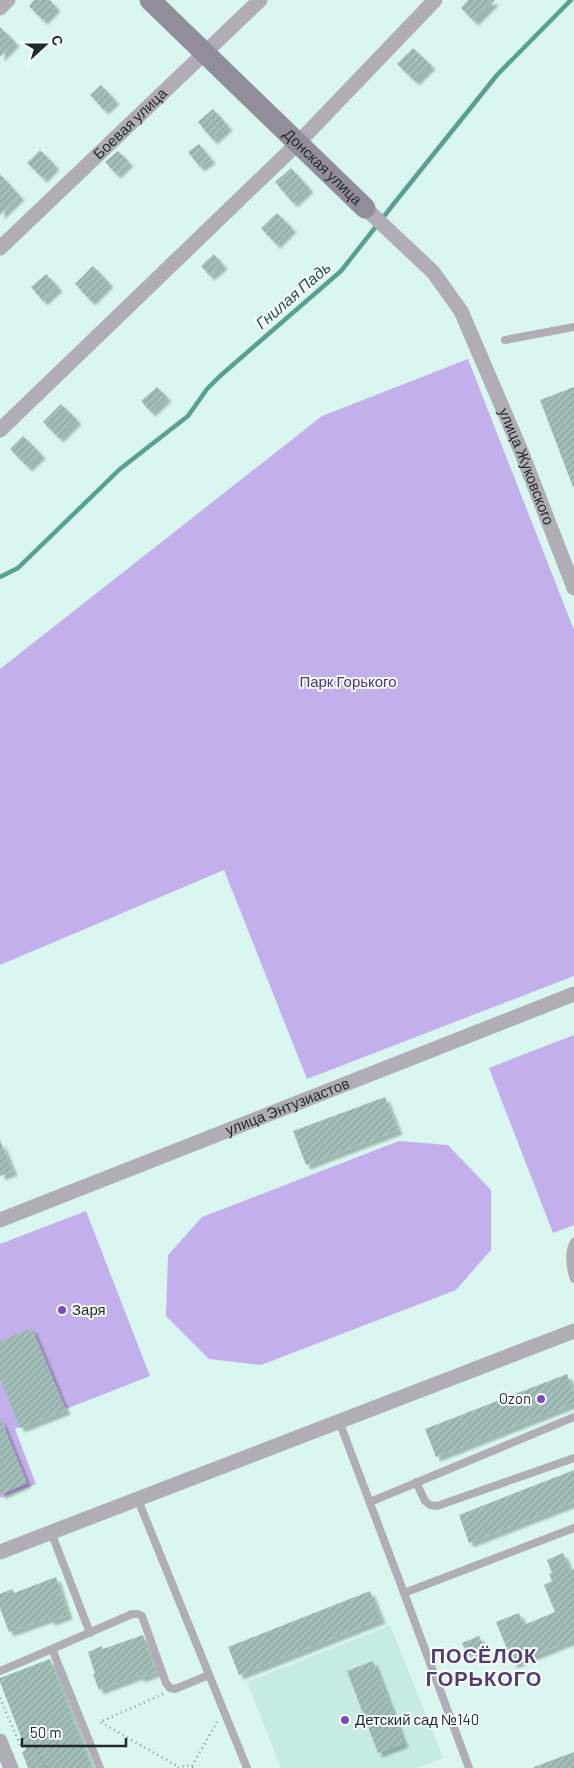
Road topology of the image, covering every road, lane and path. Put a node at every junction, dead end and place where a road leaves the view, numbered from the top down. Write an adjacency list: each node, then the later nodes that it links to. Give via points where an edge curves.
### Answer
1 (8, 0): 5 (street)
2 (150, 0): 6 (street, Донская улица)
3 (260, 0): 6 (street, Боевая улица)
4 (435, 0): 7 (street)
5 (0, 8)
6 (206, 53): 7 (street, Донская улица); 9 (street, Боевая улица)
7 (298, 143): 8 (street, Донская улица); 13 (street)
8 (365, 208): 12 (street, Донская улица, via 433,272 461,312)
9 (0, 248)
10 (574, 327): 11 (lane)
11 (505, 340)
12 (476, 346): 14 (street, улица Жуковского)
13 (0, 430)
14 (574, 588)
15 (574, 994): 16 (street, улица Энтузиастов)
16 (0, 1220)
17 (574, 1242): 18 (lane, via 570,1252)
18 (574, 1279)
19 (574, 1331): 21 (street)
20 (574, 1417): 23 (lane)
21 (339, 1421): 24 (street); 25 (lane)
22 (574, 1458): 23 (lane, via 437,1506 430,1505)
23 (416, 1482): 25 (lane)
24 (138, 1500): 27 (street); 33 (lane)
25 (370, 1502): 29 (lane)
26 (574, 1528): 29 (lane)
27 (51, 1532): 28 (street); 30 (lane)
28 (0, 1552)
29 (404, 1593): 44 (lane)
30 (90, 1633): 31 (lane); 34 (lane, via 132,1614 142,1616 166,1683)
31 (52, 1649): 32 (lane); 42 (lane)
32 (0, 1671)
33 (209, 1674): 34 (lane); 36 (lane)
34 (175, 1689): 38 (path, via 100,1722)
35 (0, 1698): 41 (path, via 20,1747 37,1746)
36 (224, 1711): 39 (path); 43 (lane)
37 (0, 1741): 40 (street)
38 (179, 1767): 39 (path)
39 (193, 1767)
40 (11, 1768)
41 (46, 1768)
42 (100, 1768)
43 (247, 1768)
44 (469, 1768)

